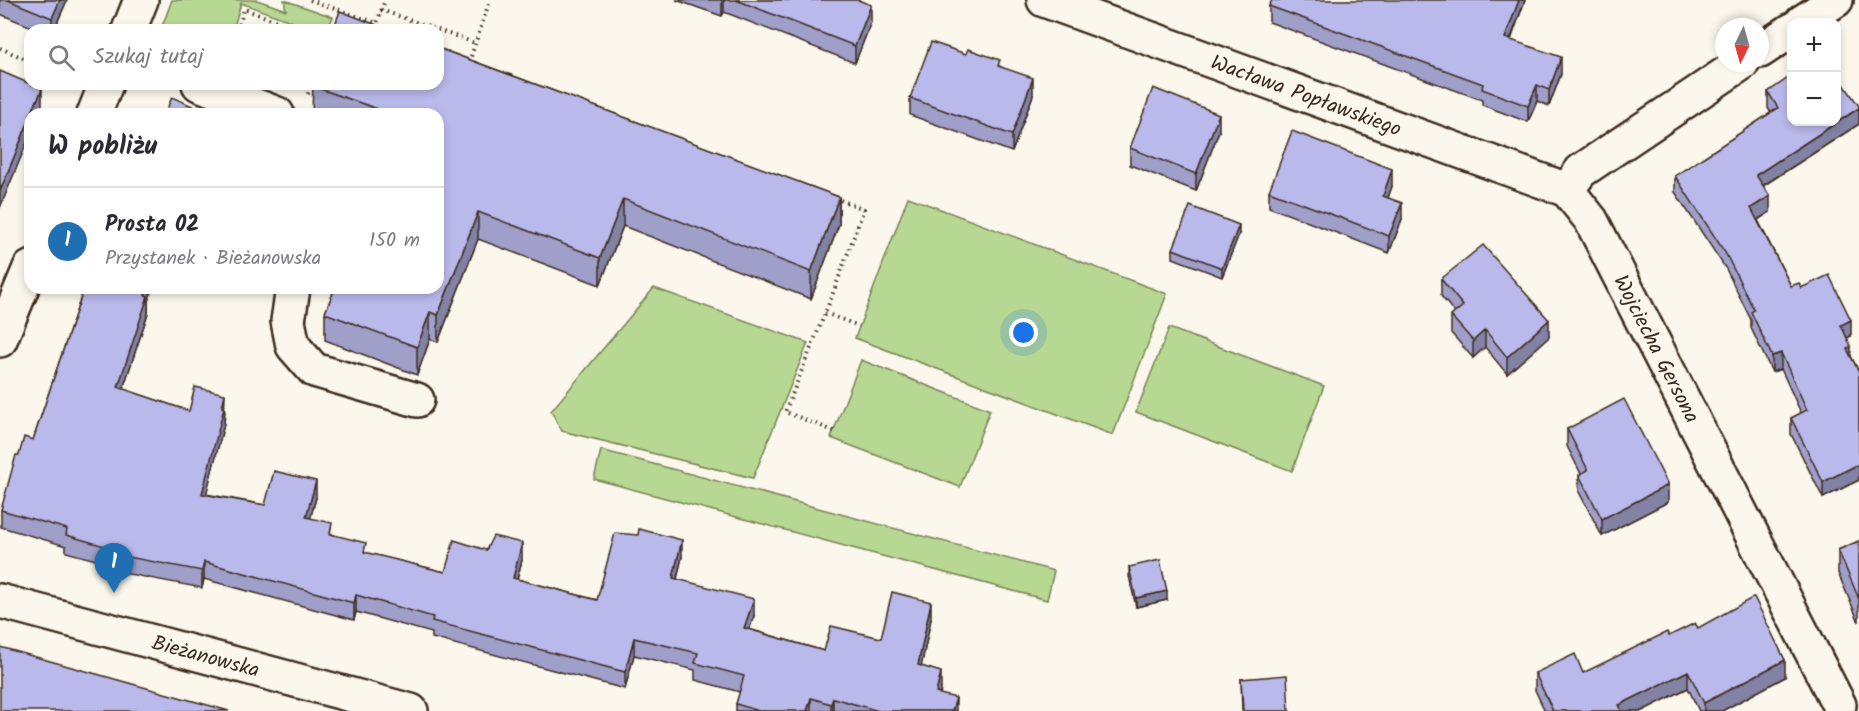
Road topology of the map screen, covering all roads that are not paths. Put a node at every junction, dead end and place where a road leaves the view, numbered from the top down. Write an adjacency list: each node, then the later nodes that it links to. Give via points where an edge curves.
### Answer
1 (141, 0): 5 (street)
2 (1044, 0): 13 (street, Wacława Popławskiego)
3 (1836, 0): 4 (street)
4 (1808, 18)
5 (131, 24)
6 (1787, 33): 7 (street)
7 (1769, 45)
8 (1729, 72): 13 (street, via 1581,171)
9 (104, 90): 12 (street)
10 (222, 90): 11 (street)
11 (263, 101)
12 (96, 108)
13 (1567, 190): 19 (street, Wojciecha Gersona, via 1591,220)
14 (24, 282): 16 (street)
15 (292, 294): 17 (street, via 288,321 293,346 314,370)
16 (0, 340)
17 (417, 400)
18 (0, 601): 20 (street, Bieżanowska)
19 (1842, 704)
20 (411, 711)

